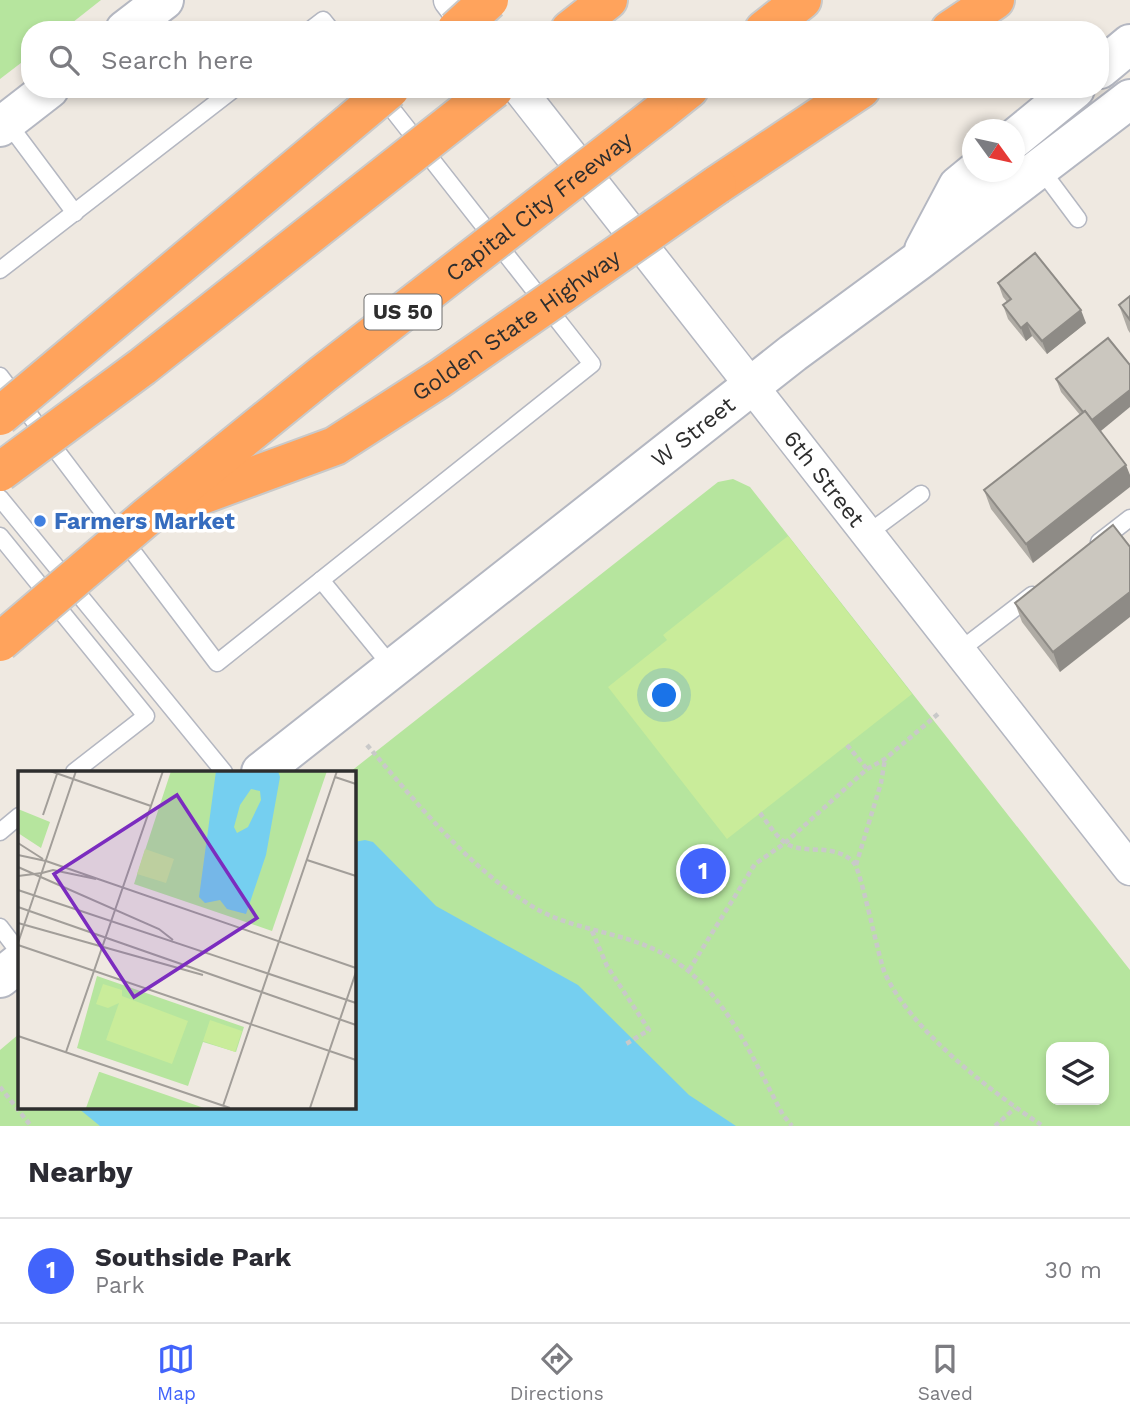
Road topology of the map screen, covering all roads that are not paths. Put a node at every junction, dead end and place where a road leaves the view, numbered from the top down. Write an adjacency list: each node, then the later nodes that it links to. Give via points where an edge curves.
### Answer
1 (164, 0): 6 (main road)
2 (450, 0): 7 (street)
3 (489, 0): 8 (highway, bridge)
4 (802, 0): 9 (highway)
5 (995, 0): 10 (highway)
6 (137, 21)
7 (466, 21)
8 (466, 21)
9 (775, 21)
10 (964, 21)
11 (1130, 44): 12 (main road)
12 (1109, 62)
13 (38, 98): 23 (main road)
14 (222, 98): 27 (lane)
15 (379, 98): 33 (highway, bridge)
16 (384, 98): 42 (lane, via 592,363)
17 (483, 98): 34 (highway, bridge, via 142,367)
18 (526, 98): 32 (street, 6th Street)
19 (677, 98): 37 (highway, Capital City Freeway / US 50, bridge)
20 (847, 98): 37 (highway, Golden State Highway, bridge, via 439,379 334,446)
21 (1064, 98): 24 (main road)
22 (1130, 99): 25 (main road, W Street)
23 (4, 125): 27 (lane)
24 (1025, 130)
25 (1040, 168): 28 (lane); 29 (main road, W Street)
26 (963, 182): 29 (main road)
27 (75, 213): 30 (lane)
28 (1078, 219)
29 (918, 261): 32 (main road, W Street)
30 (0, 270)
31 (0, 376): 42 (lane, via 217,663)
32 (751, 385): 39 (street, 6th Street); 46 (main road, W Street)
33 (0, 416)
34 (0, 472)
35 (920, 494): 39 (lane)
36 (0, 498): 48 (lane)
37 (149, 515): 44 (highway, Capital City Freeway / US 50, bridge)
38 (1130, 518): 41 (lane)
39 (867, 534): 45 (street, 6th Street)
40 (0, 536): 47 (lane, via 146,716)
41 (1088, 551)
42 (321, 580): 46 (lane)
43 (1046, 583): 45 (lane)
44 (0, 642)
45 (959, 651): 52 (street, 6th Street)
46 (393, 668): 49 (main road, W Street)
47 (80, 768)
48 (223, 771)
49 (262, 771)
50 (18, 817): 51 (lane)
51 (0, 832)
52 (1130, 869)
53 (0, 927): 54 (lane)
54 (18, 951)
55 (18, 964): 56 (main road)
56 (0, 978)

